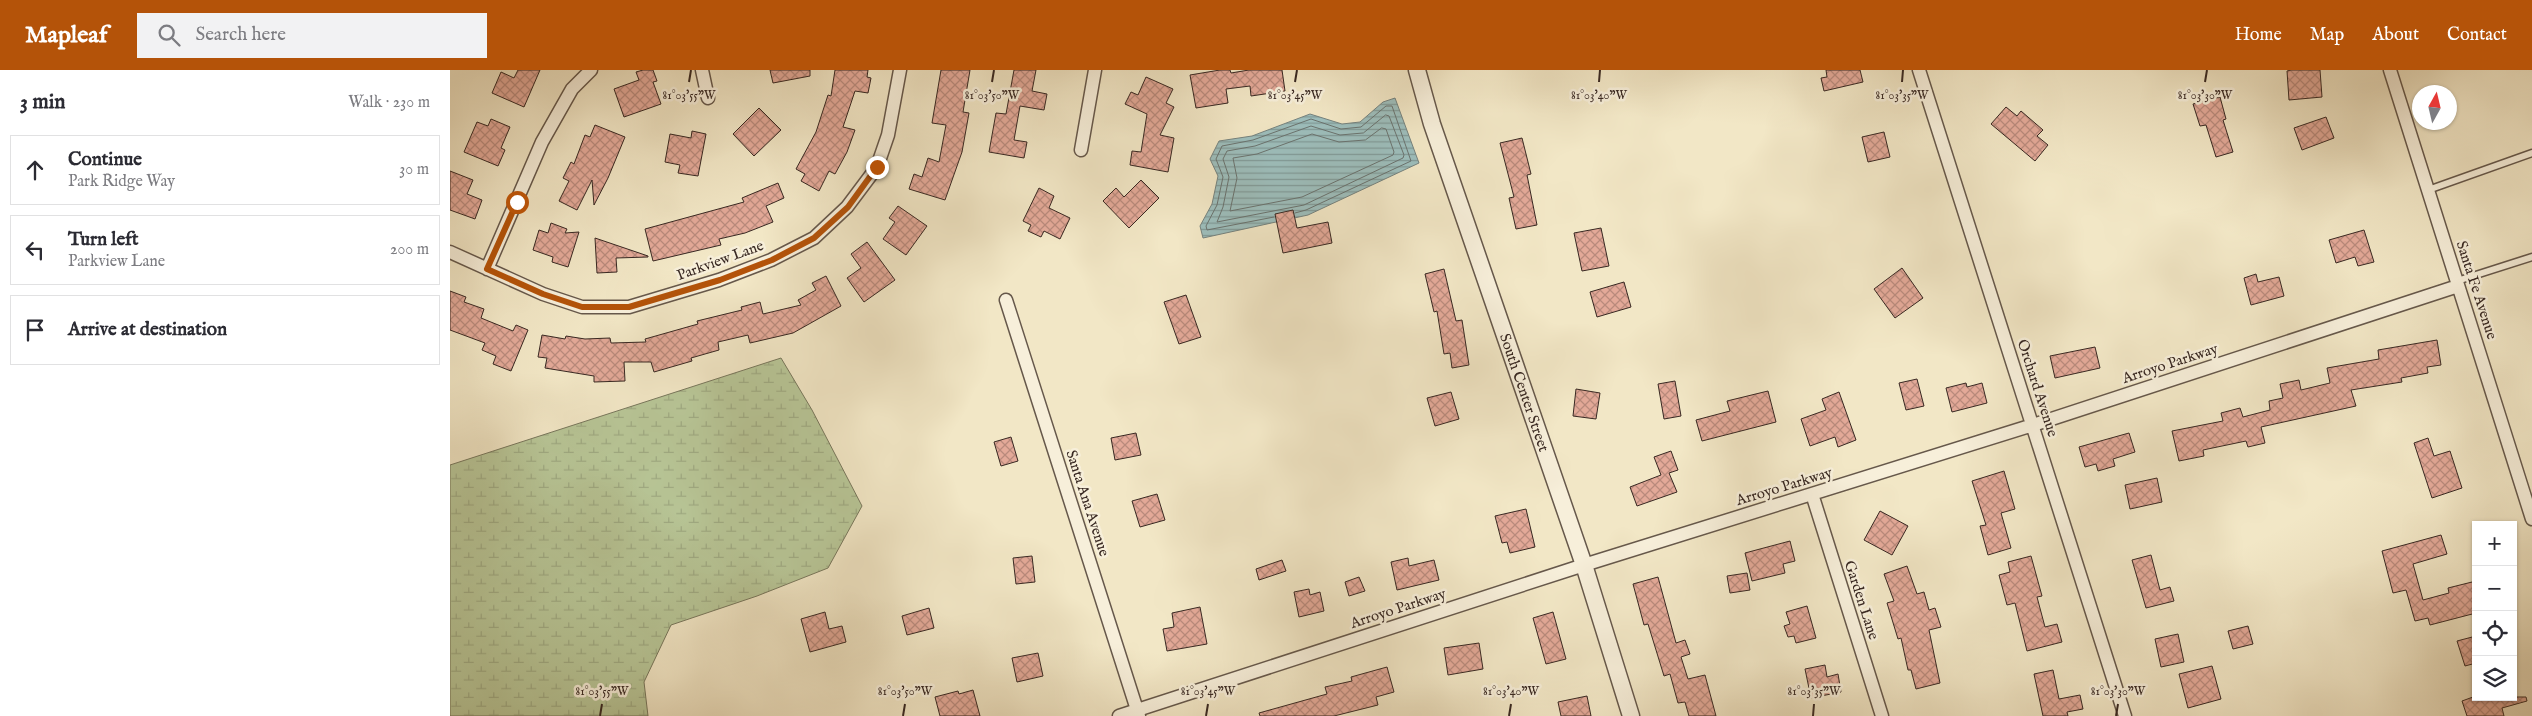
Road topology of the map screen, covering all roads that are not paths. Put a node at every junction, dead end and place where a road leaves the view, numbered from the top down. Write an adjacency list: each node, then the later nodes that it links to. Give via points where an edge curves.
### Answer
1 (591, 70): 14 (street, via 572,89 542,142)
2 (702, 70): 8 (street)
3 (900, 70): 14 (street, Parkview Lane, via 888,135 877,167 848,207 814,238 772,260 720,280 629,307 582,307)
4 (1095, 70): 9 (street)
5 (1417, 70): 20 (street, South Center Street, via 1432,124)
6 (1919, 70): 17 (street, Orchard Avenue)
7 (2390, 70): 11 (street, Santa Fe Avenue)
8 (708, 98)
9 (1081, 150)
10 (2532, 153): 11 (lane)
11 (2428, 190): 15 (street, Santa Fe Avenue)
12 (450, 252): 14 (street, Parkview Lane)
13 (2532, 257): 15 (lane)
14 (487, 269)
15 (2458, 284): 17 (street, Arroyo Parkway); 19 (street, Santa Fe Avenue)
16 (1006, 300): 21 (street, Santa Ana Avenue)
17 (2033, 425): 18 (street, Arroyo Parkway); 25 (street, Orchard Avenue)
18 (1812, 494): 20 (street, Arroyo Parkway); 24 (street, Garden Lane)
19 (2532, 519)
20 (1584, 565): 21 (street, Arroyo Parkway); 23 (street, South Center Street)
21 (1138, 713): 22 (street, Arroyo Parkway)
22 (1119, 716)
23 (1631, 716)
24 (1882, 716)
25 (2126, 716)

